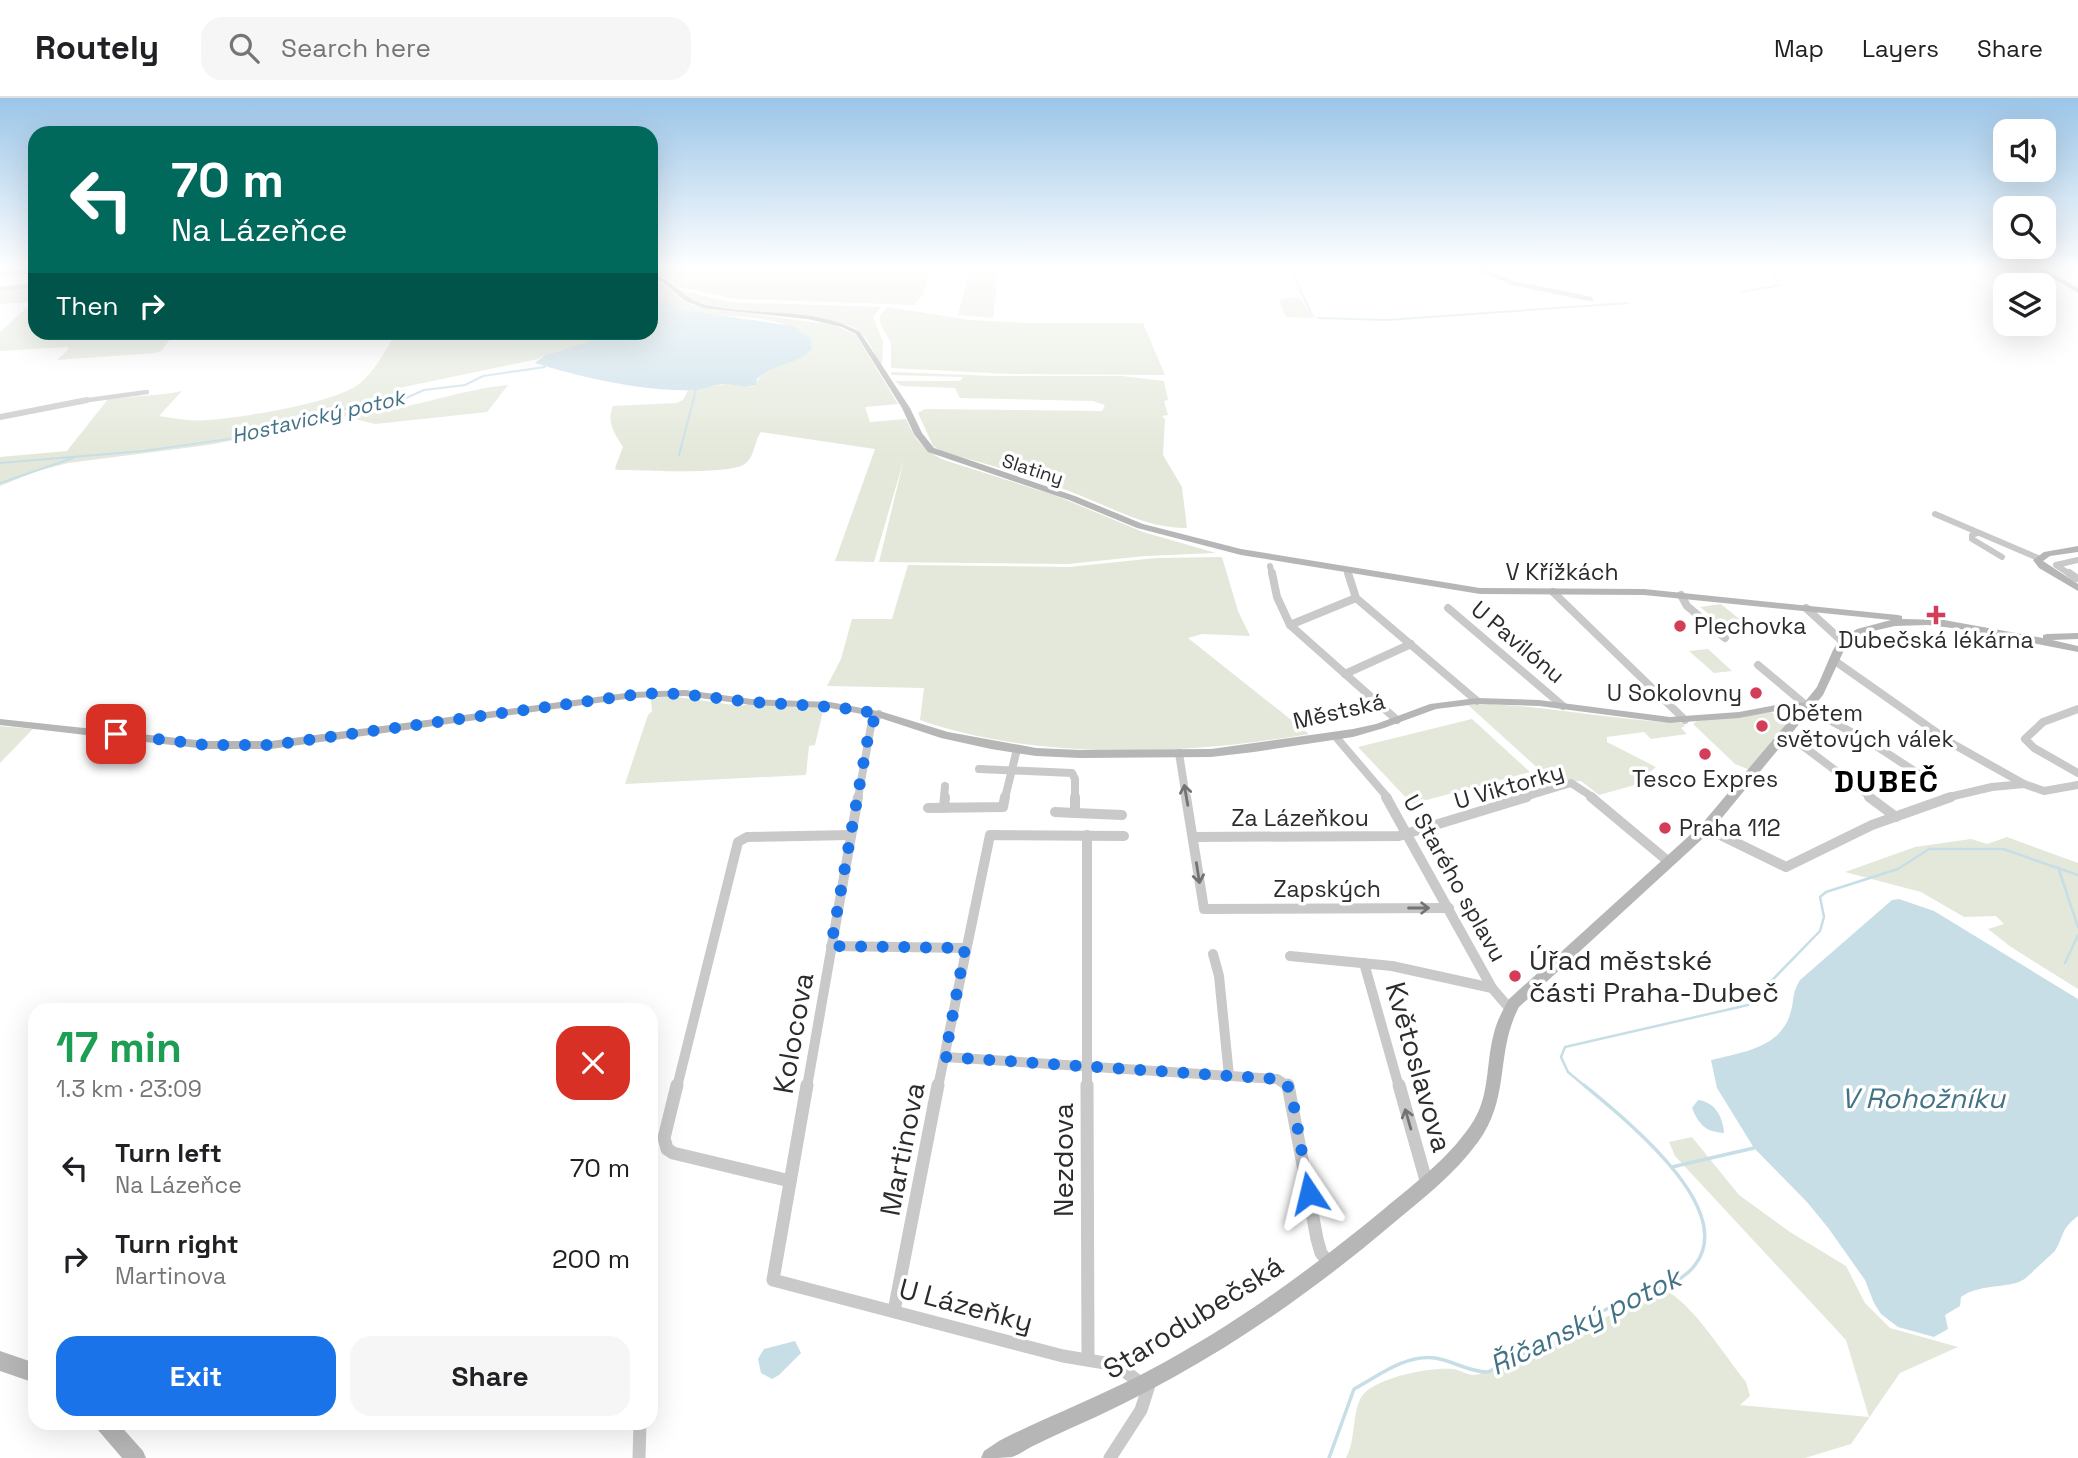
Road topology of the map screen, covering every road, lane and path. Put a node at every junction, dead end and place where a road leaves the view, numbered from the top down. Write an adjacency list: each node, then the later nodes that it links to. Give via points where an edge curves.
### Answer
1 (854, 330): 2 (street)
2 (883, 373): 7 (street, Slatiny, via 931,450 1140,526)
3 (147, 392): 4 (street)
4 (0, 417)
5 (1935, 514): 6 (street)
6 (1978, 533): 9 (street, via 1972,540); 10 (street)
7 (1211, 546): 15 (street, V Křížkách, via 1453,588)
8 (2078, 549): 10 (street)
9 (2001, 557)
10 (2038, 558): 14 (street, via 2042,566)
11 (2078, 560): 14 (street, via 2056,565)
12 (1270, 566): 21 (street)
13 (1348, 573): 17 (street)
14 (2077, 583)
15 (1553, 592): 16 (street, V Křížkách); 37 (street)
16 (1681, 595): 19 (street, V Křížkách); 23 (street, via 1687,606)
17 (1356, 598): 21 (street); 26 (street)
18 (1448, 608): 32 (street, U Pavilónu)
19 (1806, 608): 20 (street, V Křížkách); 25 (street)
20 (1915, 620): 24 (street, via 1958,623); 25 (street, via 1866,629)
21 (1290, 625): 30 (street)
22 (2078, 636): 24 (street)
23 (1725, 638)
24 (2036, 640): 27 (street)
25 (1843, 642): 28 (street, Starodubečská)
26 (1411, 644): 30 (street); 31 (street)
27 (2077, 648)
28 (1835, 661): 33 (street, Starodubečská, via 1828,681); 47 (street, via 1953,744)
29 (1758, 665): 33 (street)
30 (1345, 674): 36 (street)
31 (1477, 701): 32 (street, Městská); 36 (street, Městská, via 1434,706)
32 (1563, 706): 37 (street, Městská)
33 (1808, 707): 37 (street, Městská, via 1792,705); 39 (street, Starodubečská); 46 (street)
34 (2078, 709): 45 (street, via 2043,722 2025,738)
35 (879, 714): 38 (street, Městská, via 830,705 650,693 271,745 206,745); 41 (street, Městská, via 945,735); 57 (street, Kolocova, via 870,726)
36 (1397, 720): 40 (street, Městská)
37 (1685, 720)
38 (0, 722)
39 (1787, 734): 55 (street); 56 (street, Starodubečská)
40 (1335, 736): 42 (street, Městská, via 1231,751); 59 (street, U Starého splavu, via 1390,801)
41 (1017, 749): 42 (street, Městská); 44 (street)
42 (1179, 753): 61 (street, one-way to 42)
43 (979, 769): 44 (street)
44 (1012, 770): 51 (street, via 1003,807); 53 (street, via 1072,773)
45 (2078, 773)
46 (1919, 774)
47 (2024, 784): 48 (street, via 2034,791); 55 (street, via 1967,791)
48 (2078, 785)
49 (946, 786): 51 (street)
50 (928, 808): 51 (street)
51 (944, 808)
52 (1055, 812): 53 (street)
53 (1075, 813): 54 (street)
54 (1122, 815)
55 (1896, 817): 56 (street, via 1786,867)
56 (1706, 828): 62 (street, Starodubečská)
57 (851, 835): 64 (street, Kolocova); 74 (street, via 747,837 738,842 664,1139 673,1153)
58 (1087, 835): 60 (street); 65 (street, Martinova, via 993,832); 72 (street, Nezdova)
59 (1408, 835): 61 (street, Za Lázeňkou); 62 (street, U Viktorky, via 1569,784 1580,787); 63 (street, U Starého splavu)
60 (1124, 836)
61 (1193, 837): 63 (street, Zapských, one-way to 63, via 1204,909)
62 (1669, 862): 70 (street, Starodubečská)
63 (1449, 908): 69 (street, U Starého splavu)
64 (831, 946): 65 (street); 74 (street, Kolocova)
65 (965, 948): 71 (street, Martinova)
66 (1213, 954): 73 (street)
67 (1290, 956): 68 (street, Květoslavova)
68 (1364, 963): 69 (street, Květoslavova, via 1433,972); 75 (street, Květoslavova, one-way to 68)
69 (1492, 988): 70 (street, U Starého splavu)
70 (1510, 1009): 75 (street, Starodubečská, via 1488,1110 1460,1150)
71 (945, 1057): 72 (street); 78 (street, Martinova)
72 (1087, 1066): 73 (street); 79 (street, Nezdova)
73 (1229, 1076): 76 (street, via 1277,1079 1287,1084 1317,1239)
74 (790, 1181): 77 (street, Kolocova)
75 (1427, 1184): 76 (street, Starodubečská)
76 (1329, 1263): 82 (street, Starodubečská, via 1247,1322)
77 (773, 1280): 78 (street, U Lázeňky)
78 (894, 1311): 79 (street, U Lázeňky)
79 (1087, 1360): 82 (street, U Lázeňky, via 1117,1365)
80 (0, 1361): 81 (street)
81 (28, 1371)
82 (1145, 1383): 87 (street, Starodubečská); 88 (street, via 1141,1409)
83 (111, 1430): 85 (street)
84 (640, 1430): 86 (street)
85 (136, 1458)
86 (639, 1458)
87 (991, 1458)
88 (1110, 1458)

